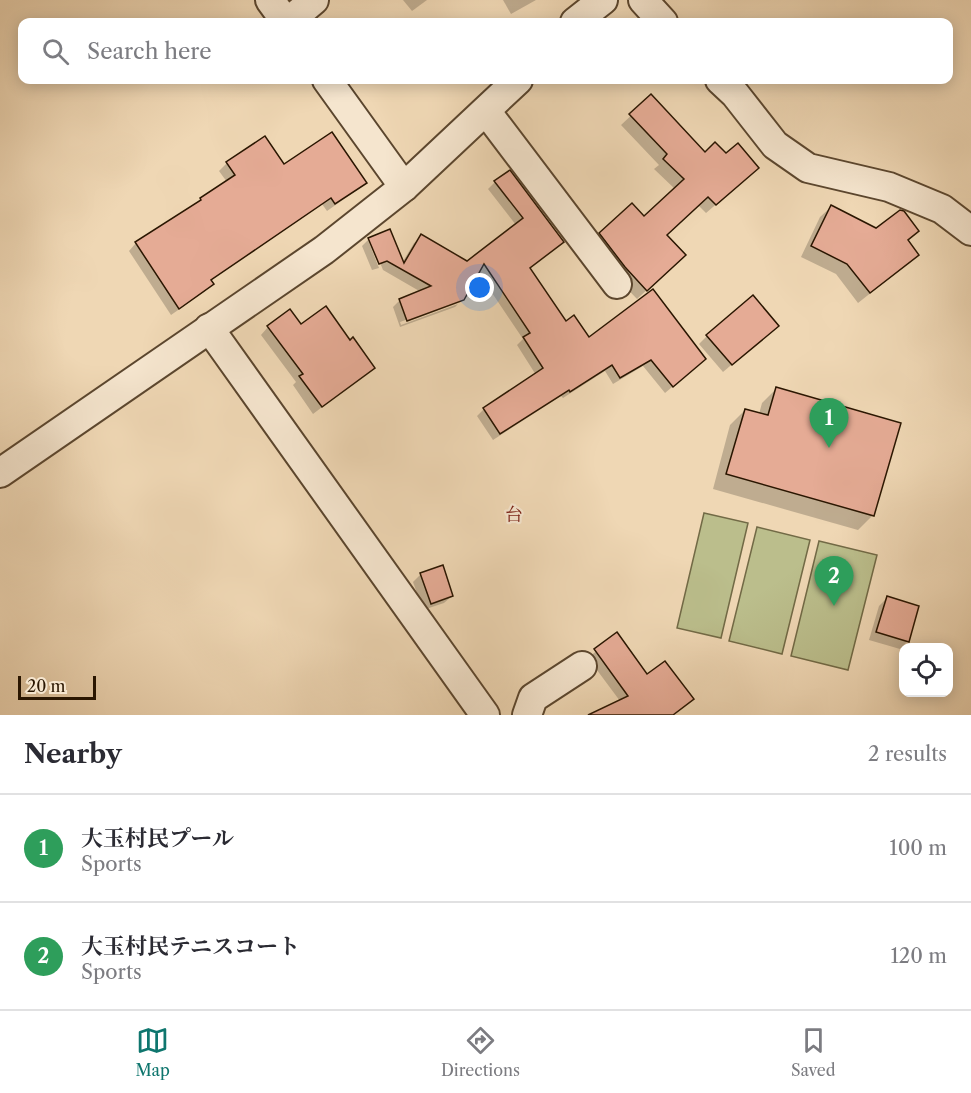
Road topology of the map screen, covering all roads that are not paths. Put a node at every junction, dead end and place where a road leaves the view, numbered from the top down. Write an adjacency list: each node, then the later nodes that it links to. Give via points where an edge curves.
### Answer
1 (270, 0): 5 (street)
2 (314, 0): 6 (street)
3 (603, 0): 7 (street)
4 (643, 0): 8 (street)
5 (284, 18)
6 (292, 18)
7 (580, 18)
8 (659, 18)
9 (330, 84): 13 (street)
10 (514, 84): 12 (street)
11 (724, 84): 14 (street, via 776,145 808,168 889,187 942,209)
12 (486, 111): 13 (street); 15 (street)
13 (404, 187): 16 (street, via 324,250)
14 (971, 231)
15 (617, 284)
16 (209, 328): 17 (street); 19 (street)
17 (0, 473)
18 (582, 666): 20 (street, via 533,698)
19 (485, 715)
20 (527, 715)

